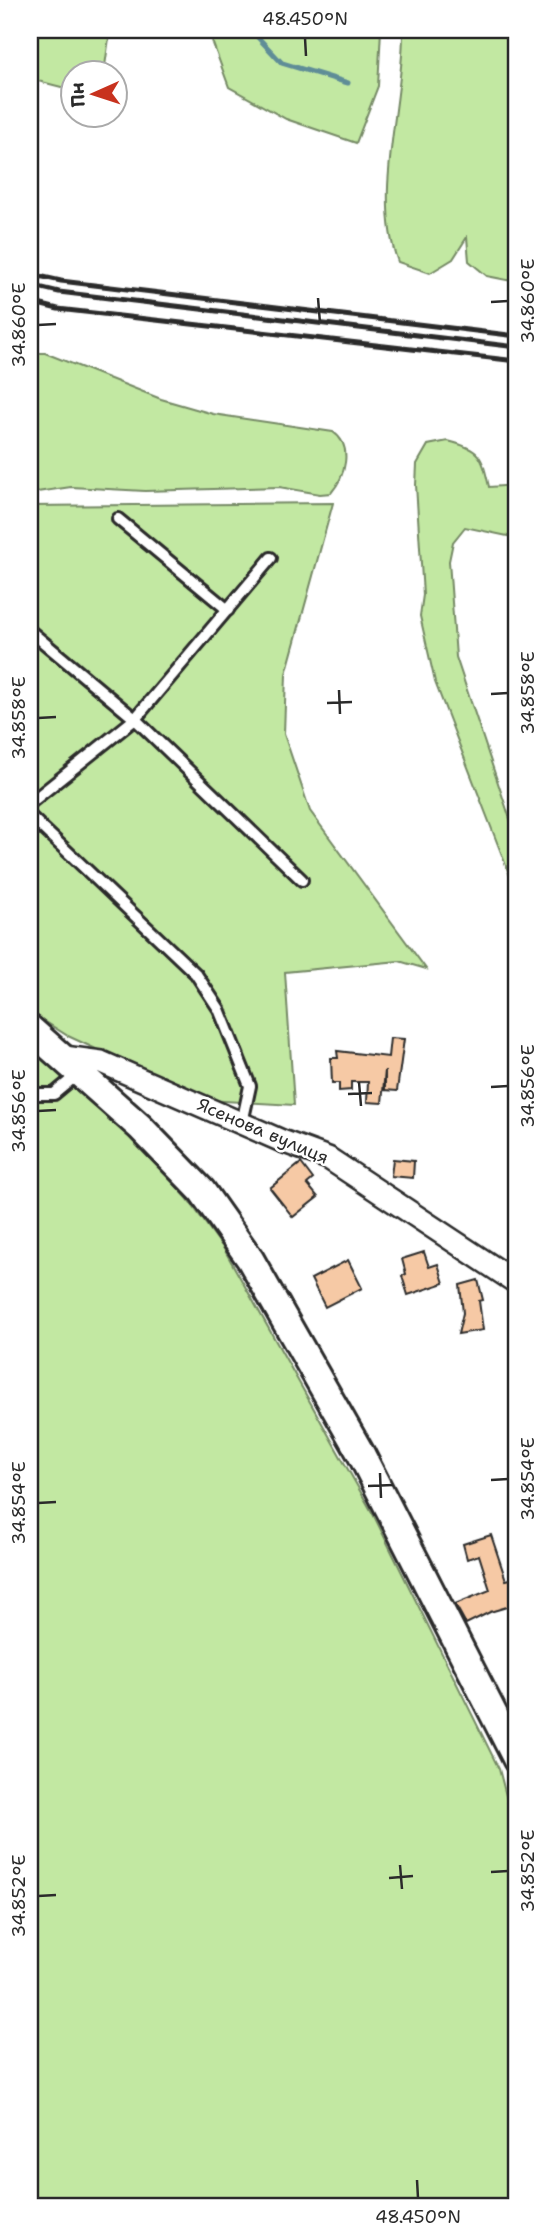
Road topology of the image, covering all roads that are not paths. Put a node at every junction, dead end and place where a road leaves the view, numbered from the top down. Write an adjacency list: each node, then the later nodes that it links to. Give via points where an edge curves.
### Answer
1 (118, 519): 3 (lane)
2 (271, 558): 3 (lane)
3 (228, 610): 5 (lane)
4 (30, 631): 5 (lane)
5 (135, 719): 6 (lane); 8 (lane)
6 (30, 803)
7 (30, 816): 12 (lane, via 196,974 219,1009 250,1086)
8 (302, 880)
9 (30, 1029): 10 (street)
10 (72, 1064): 11 (lane, via 54,1094); 12 (street, Ясенова вулиця, via 101,1062); 14 (street, via 202,1191 250,1259 360,1454)
11 (30, 1094)
12 (243, 1123): 13 (street, Ясенова вулиця, via 328,1158)
13 (517, 1283)
14 (517, 1760)

